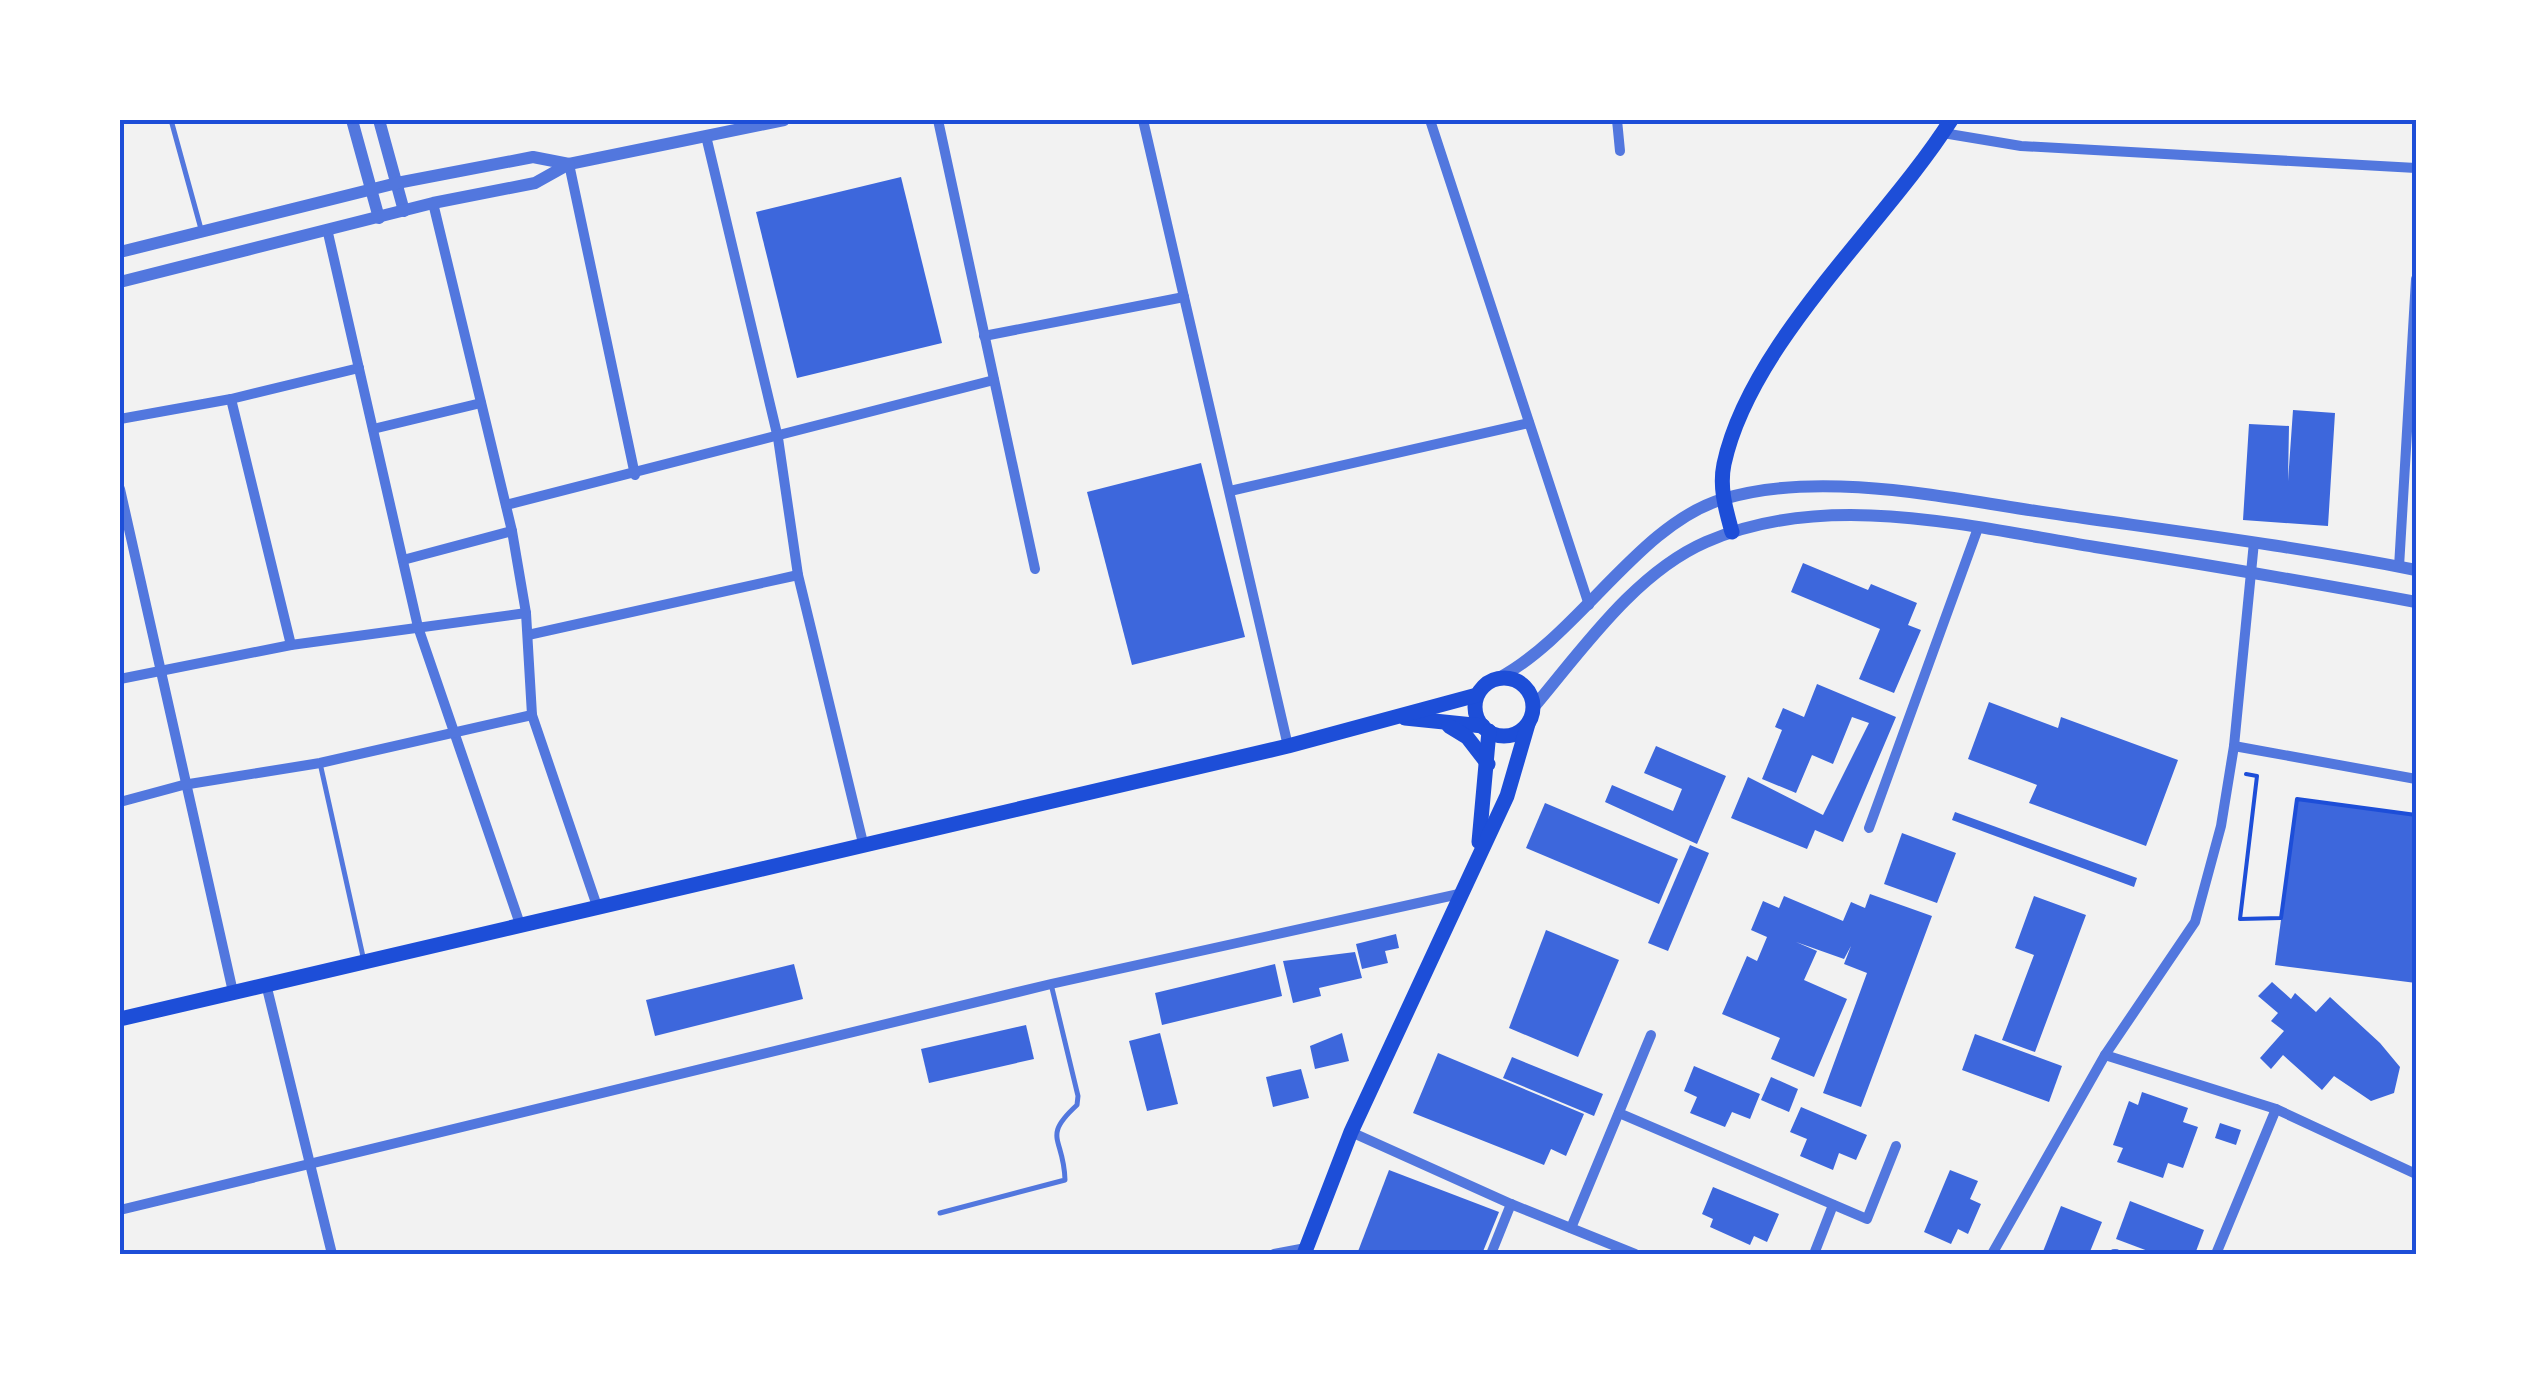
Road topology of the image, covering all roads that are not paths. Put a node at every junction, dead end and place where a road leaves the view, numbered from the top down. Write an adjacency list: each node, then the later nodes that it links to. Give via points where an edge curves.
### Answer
1 (171, 120): 20 (lane)
2 (352, 120): 16 (street)
3 (379, 120): 15 (street)
4 (784, 120): 9 (street)
5 (938, 120): 26 (street)
6 (1143, 120): 25 (street)
7 (1430, 120): 32 (street)
8 (1617, 120): 12 (street)
9 (731, 125): 11 (street)
10 (1947, 126): 14 (street, via 2021,146); 38 (main road, via 1813,301 1758,385 1732,438)
11 (706, 136): 13 (street); 34 (street)
12 (1620, 152)
13 (568, 164): 15 (street, via 532,157); 17 (street, via 535,182); 35 (street)
14 (2416, 168)
15 (397, 183): 16 (street); 18 (street)
16 (372, 191): 19 (street); 20 (street)
17 (433, 203): 18 (street); 30 (street)
18 (404, 211): 19 (street)
19 (379, 218): 21 (street)
20 (202, 232): 22 (street)
21 (328, 233): 24 (street); 27 (street)
22 (120, 252)
23 (2416, 278): 46 (street)
24 (120, 282)
25 (1184, 297): 26 (street); 37 (street)
26 (984, 336): 28 (street)
27 (360, 368): 29 (street); 33 (street)
28 (994, 380): 34 (street); 47 (street)
29 (231, 400): 31 (street); 56 (street)
30 (481, 403): 33 (street); 39 (street)
31 (120, 420)
32 (1529, 423): 37 (street); 52 (street)
33 (374, 429): 45 (street)
34 (778, 438): 35 (street); 50 (street)
35 (635, 475): 39 (street)
36 (120, 488): 44 (street)
37 (1230, 491): 67 (street)
38 (1722, 499): 42 (main road); 43 (street, via 1793,488 1856,488); 52 (street, via 1663,535)
39 (506, 505): 41 (street)
40 (1978, 528): 42 (street, via 1834,516); 49 (street); 74 (street)
41 (512, 531): 45 (street); 53 (street)
42 (1732, 532): 62 (street, via 1664,568 1604,624)
43 (2254, 542): 46 (street); 49 (street)
44 (126, 547): 57 (street)
45 (404, 560): 54 (street)
46 (2399, 567): 48 (street)
47 (1035, 569)
48 (2416, 570)
49 (2250, 571): 51 (street); 68 (street)
50 (798, 575): 55 (street); 75 (street)
51 (2416, 602)
52 (1588, 605): 59 (street, via 1537,656)
53 (526, 613): 54 (street); 55 (street)
54 (418, 626): 56 (street); 66 (street)
55 (528, 635): 61 (street)
56 (291, 645): 57 (street)
57 (163, 668): 58 (street); 72 (street)
58 (120, 678)
59 (1499, 678): 60 (main road); 62 (main road, via 1524,685)
60 (1477, 695): 63 (main road); 65 (main road, via 1476,711)
61 (532, 715): 66 (street); 78 (street)
62 (1531, 716): 65 (main road, via 1512,735); 76 (main road, via 1508,796)
63 (1396, 717): 64 (main road); 67 (main road)
64 (1436, 722): 65 (main road); 70 (main road, via 1467,737)
65 (1486, 729): 70 (main road)
66 (454, 733): 69 (street); 79 (street)
67 (1288, 746): 75 (main road)
68 (2234, 746): 71 (street); 86 (street, via 2195,922)
69 (320, 764): 72 (street); 80 (lane)
70 (1488, 764): 76 (main road)
71 (2416, 779)
72 (183, 786): 73 (street); 83 (street)
73 (120, 802)
74 (1869, 828)
75 (863, 843): 78 (main road)
76 (1477, 855): 77 (main road)
77 (1459, 894): 82 (street); 89 (main road)
78 (597, 906): 79 (main road)
79 (521, 926): 80 (main road)
80 (365, 964): 81 (main road)
81 (266, 984): 83 (main road); 91 (street)
82 (1051, 984): 91 (street); 96 (lane, via 1078,1096 1056,1127 1066,1180)
83 (233, 992): 84 (main road)
84 (120, 1019)
85 (1651, 1035): 88 (street)
86 (2105, 1055): 87 (street); 104 (street)
87 (2276, 1109): 92 (street); 105 (street)
88 (1618, 1113): 94 (street); 97 (street)
89 (1351, 1132): 93 (street); 98 (main road)
90 (1896, 1146): 94 (street, via 1867,1219)
91 (311, 1166): 95 (street); 99 (street)
92 (2416, 1174)
93 (1511, 1204): 97 (street); 101 (street)
94 (1834, 1205): 103 (street)
95 (120, 1210)
96 (940, 1213)
97 (1570, 1228): 102 (street)
98 (1305, 1251): 100 (street)
99 (332, 1254)
100 (1274, 1254)
101 (1491, 1254)
102 (1635, 1254)
103 (1814, 1254)
104 (1992, 1254)
105 (2216, 1254)

